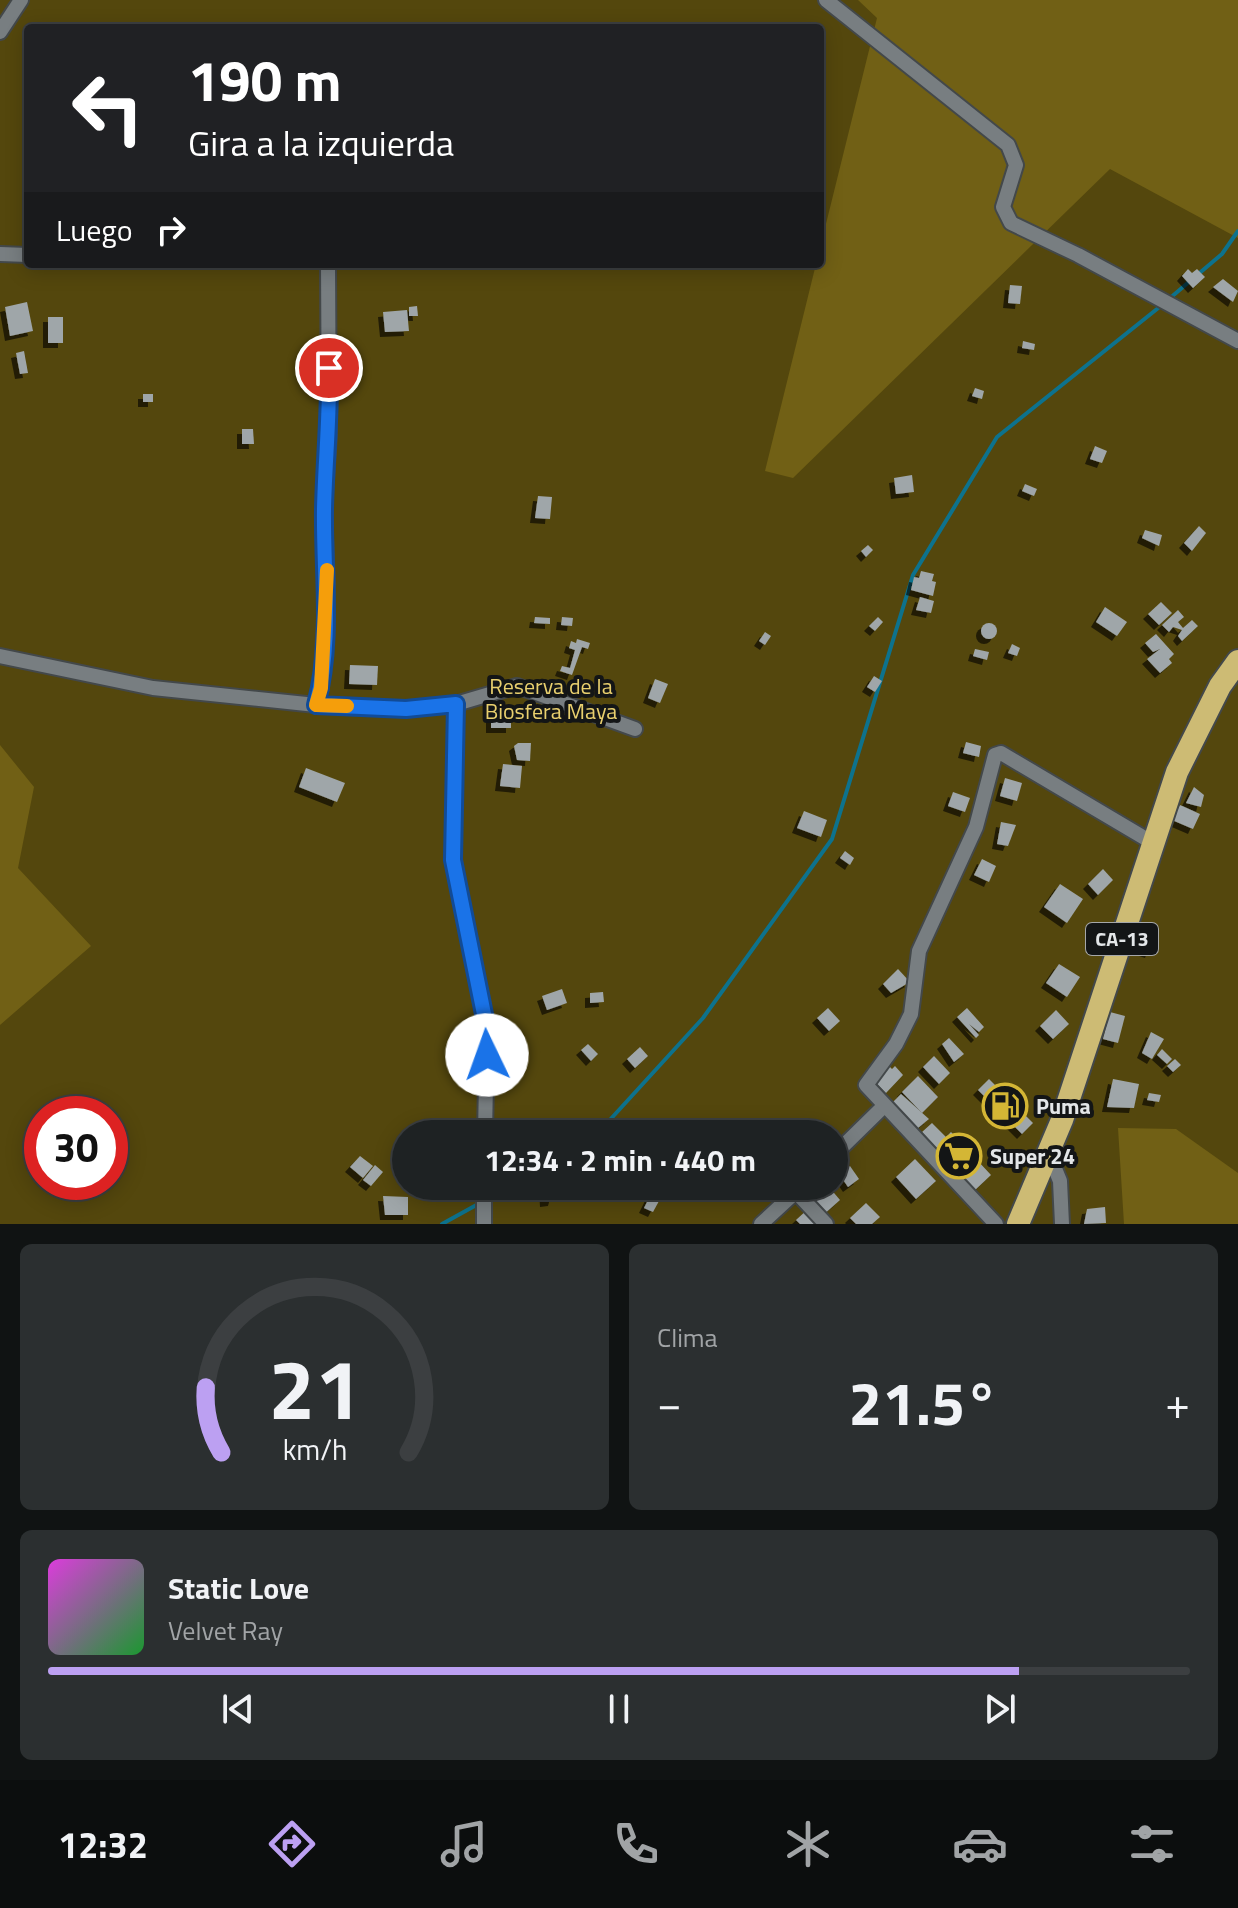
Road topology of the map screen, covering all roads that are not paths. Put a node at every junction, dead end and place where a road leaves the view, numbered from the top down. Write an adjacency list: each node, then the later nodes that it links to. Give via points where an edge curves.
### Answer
1 (21, 0): 3 (street)
2 (826, 0): 7 (street, via 1008,145 1016,165 1003,207 1011,223)
3 (0, 32)
4 (0, 254): 5 (street)
5 (24, 255)
6 (328, 268): 11 (street, via 327,584)
7 (1238, 341)
8 (0, 656): 11 (street, via 153,688)
9 (1238, 661): 13 (highway, CA-13, via 1177,772)
10 (456, 704): 11 (street, via 406,709); 12 (street, via 517,686); 15 (street, via 453,860 487,1029)
11 (316, 705)
12 (635, 729)
13 (1153, 843): 14 (street, via 1001,753 995,755 976,827 919,951 911,1014 867,1081 868,1090); 17 (highway, CA-13)
14 (884, 1106): 16 (street); 24 (street)
15 (485, 1120)
16 (848, 1141)
17 (1049, 1154): 25 (highway, CA-13); 26 (street, via 1060,1181)
18 (484, 1200): 21 (street)
19 (787, 1200): 22 (street)
20 (807, 1200): 23 (street)
21 (484, 1224)
22 (761, 1224)
23 (826, 1224)
24 (996, 1224)
25 (1018, 1224)
26 (1062, 1224)

